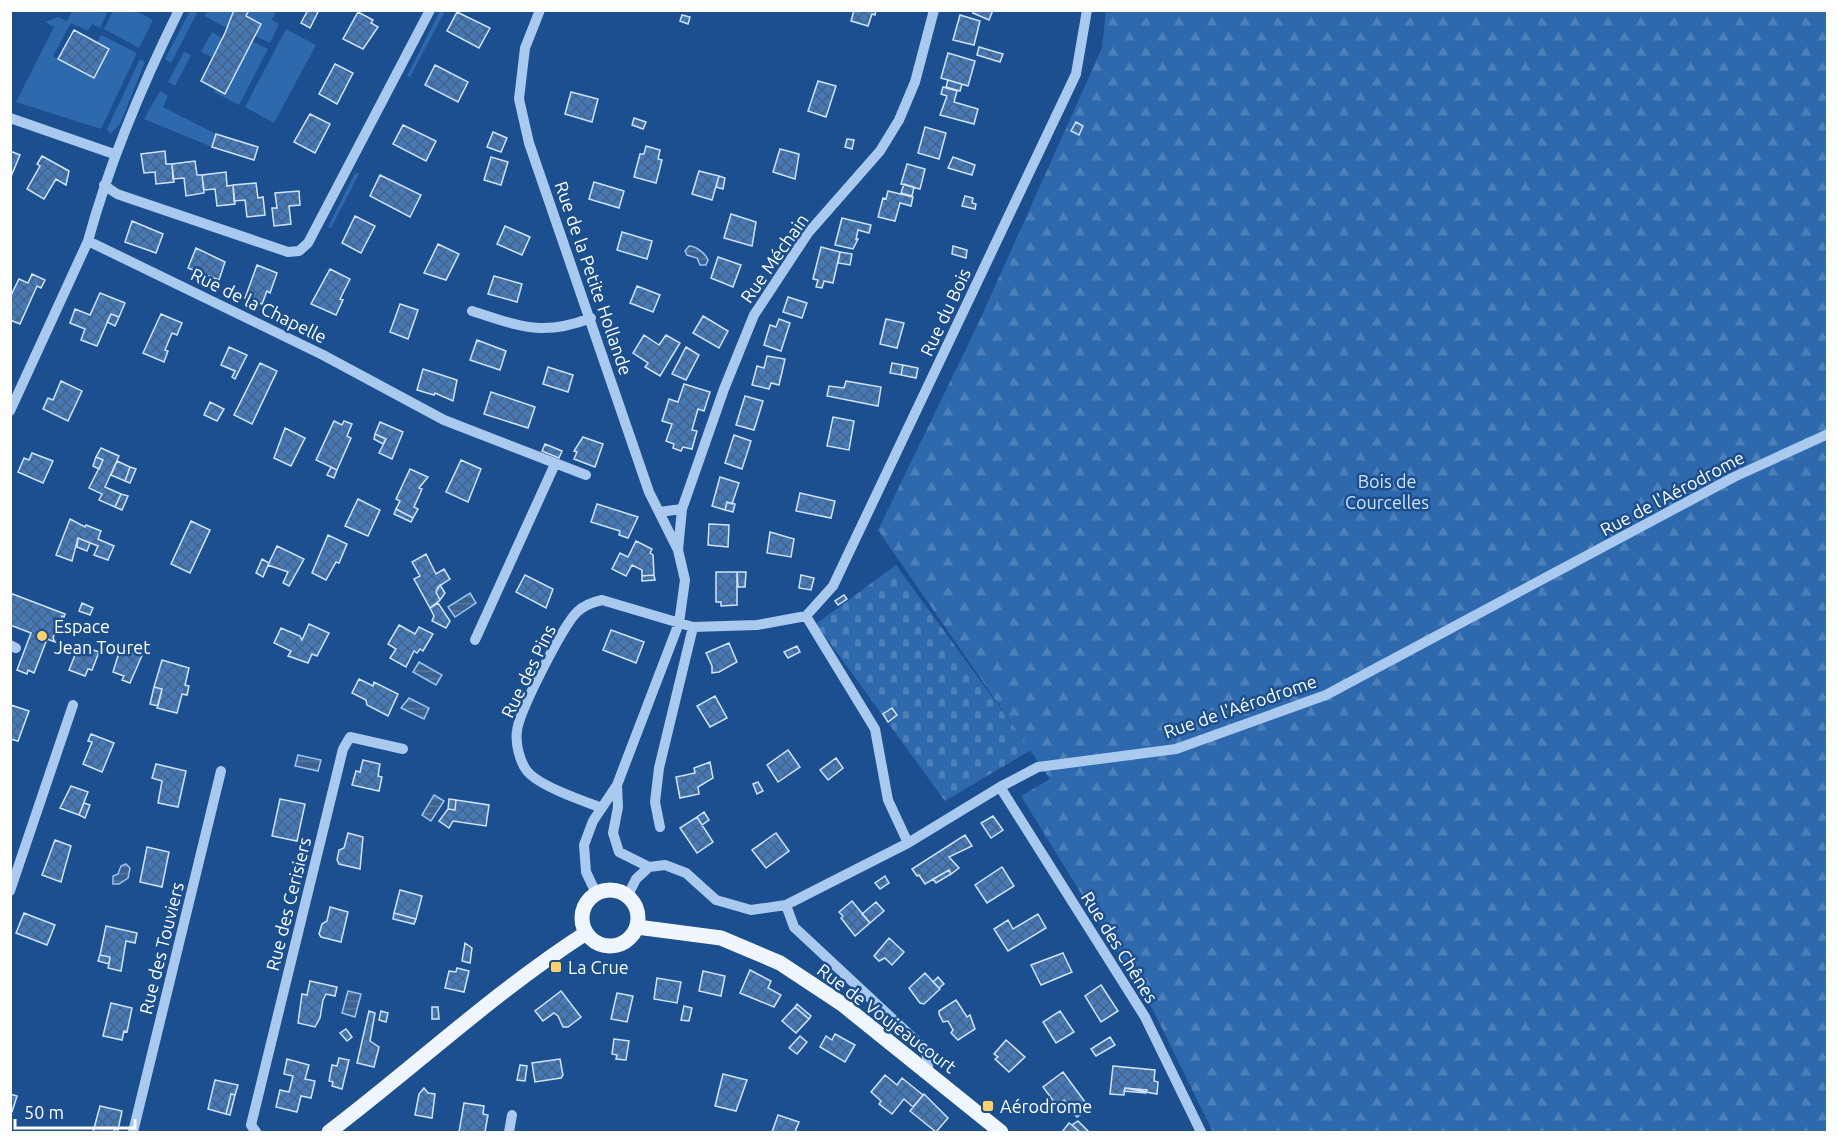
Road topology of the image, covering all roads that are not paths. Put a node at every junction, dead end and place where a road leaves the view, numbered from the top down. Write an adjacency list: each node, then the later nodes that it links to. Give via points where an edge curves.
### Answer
1 (179, 10): 7 (street)
2 (430, 10): 8 (street, via 308,243 299,251 288,252 117,194)
3 (540, 10): 11 (street, Rue de la Petite Hollande, via 525,48 519,99 529,143)
4 (934, 10): 16 (street, Rue Méchain, via 915,82 890,135 808,234 754,315)
5 (1087, 10): 19 (street, Rue du Bois, via 1076,75 841,570 833,586)
6 (10, 118): 7 (street)
7 (114, 154): 8 (street)
8 (104, 185): 9 (street)
9 (88, 241): 12 (street); 14 (street, Rue de la Chapelle, via 323,355 444,420)
10 (472, 311): 11 (street, via 543,329 566,328)
11 (591, 318): 17 (street, Rue de la Petite Hollande)
12 (10, 411)
13 (1827, 434): 27 (street, Rue de l'Aérodrome, via 1734,477 1326,695 1176,749 1038,767)
14 (555, 464): 15 (street, Rue de la Chapelle); 22 (street)
15 (586, 475)
16 (682, 509): 17 (street); 18 (street, Rue Méchain)
17 (659, 512): 18 (street, Rue de la Petite Hollande)
18 (678, 550): 20 (street, via 685,580)
19 (806, 616): 21 (street, via 757,625); 30 (street, via 874,729 888,800)
20 (679, 623): 21 (street); 26 (street); 28 (street, Rue des Pins, via 616,603 590,603 569,623 519,721 516,734 527,771)
21 (693, 627): 29 (street, via 659,768 655,802)
22 (475, 640)
23 (73, 705): 32 (street)
24 (403, 749): 41 (street, Rue des Cerisiers, via 350,737 343,749 251,1125)
25 (221, 771): 40 (street, Rue des Touviers)
26 (617, 785): 28 (street); 31 (street, via 613,833 619,852)
27 (999, 787): 30 (street, Rue de l'Aérodrome); 45 (street, Rue des Chênes, via 1145,1017)
28 (602, 808): 33 (street, via 584,845 586,872)
29 (660, 827)
30 (908, 843): 35 (street, Rue de l'Aérodrome)
31 (649, 867): 34 (street, via 636,879); 35 (street, Rue de l'Aérodrome, via 664,865 686,873 716,900 751,910)
32 (10, 891)
33 (596, 893): 34 (main road, via 607,890); 37 (main road, via 583,911)
34 (628, 895): 36 (main road, via 638,909)
35 (786, 905): 38 (street, via 794,927 926,1050)
36 (637, 927): 37 (main road, via 628,940 614,947 598,944); 38 (main road, Rue de Voujeaucourt, via 721,938 780,963 842,1004)
37 (586, 933): 42 (main road, via 508,987)
38 (929, 1074): 44 (main road, Rue de Voujeaucourt)
39 (512, 1115): 43 (street)
40 (133, 1132)
41 (256, 1132)
42 (329, 1132)
43 (509, 1132)
44 (1000, 1132)
45 (1200, 1132)

